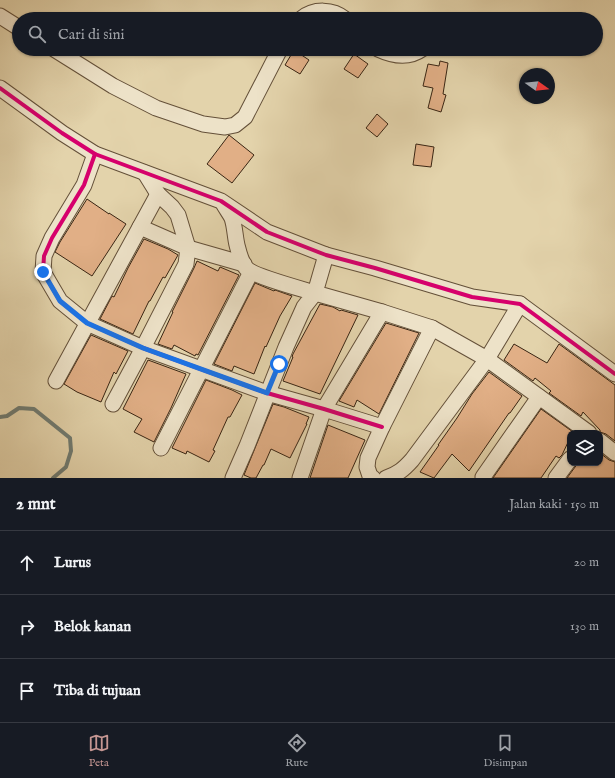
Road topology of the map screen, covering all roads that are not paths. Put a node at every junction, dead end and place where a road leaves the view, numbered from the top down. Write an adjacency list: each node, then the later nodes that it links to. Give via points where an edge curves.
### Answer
1 (315, 12): 2 (street)
2 (331, 12)
3 (0, 16): 4 (street)
4 (12, 24)
5 (65, 56): 6 (street, via 113,86 156,108 203,124 225,126 235,125 245,117)
6 (276, 56)
7 (0, 88): 8 (street)
8 (95, 154): 9 (street); 19 (street, via 84,186 44,256 43,272 60,301)
9 (145, 173): 10 (street); 11 (street)
10 (158, 194): 12 (street); 13 (street, via 178,215)
11 (221, 201): 14 (street, via 267,232); 15 (street, via 232,218 241,260)
12 (140, 227): 13 (street); 19 (street)
13 (188, 248): 15 (street); 21 (street, via 186,264)
14 (326, 255): 16 (street); 17 (street, via 472,297)
15 (248, 268): 16 (street, via 270,279); 23 (street)
16 (315, 293): 18 (street); 26 (street, via 304,307)
17 (520, 304): 22 (street); 24 (street)
18 (382, 312): 20 (street); 29 (street)
19 (87, 323): 21 (street); 25 (street)
20 (432, 328): 22 (street); 30 (street)
21 (143, 348): 23 (street); 28 (street)
22 (487, 359): 27 (street); 40 (street, via 412,460 396,475)
23 (201, 369): 26 (street); 33 (street)
24 (615, 374)
25 (56, 381)
26 (267, 393): 29 (street); 37 (street)
27 (539, 397): 31 (street); 36 (street)
28 (113, 404)
29 (324, 409): 30 (street); 38 (street)
30 (382, 427): 39 (street, via 368,458 367,467)
31 (585, 430)
32 (603, 443): 34 (street)
33 (161, 448)
34 (615, 453)
35 (567, 463): 41 (street)
36 (483, 477)
37 (233, 478)
38 (300, 478)
39 (373, 478)
40 (386, 478)
41 (556, 478)

